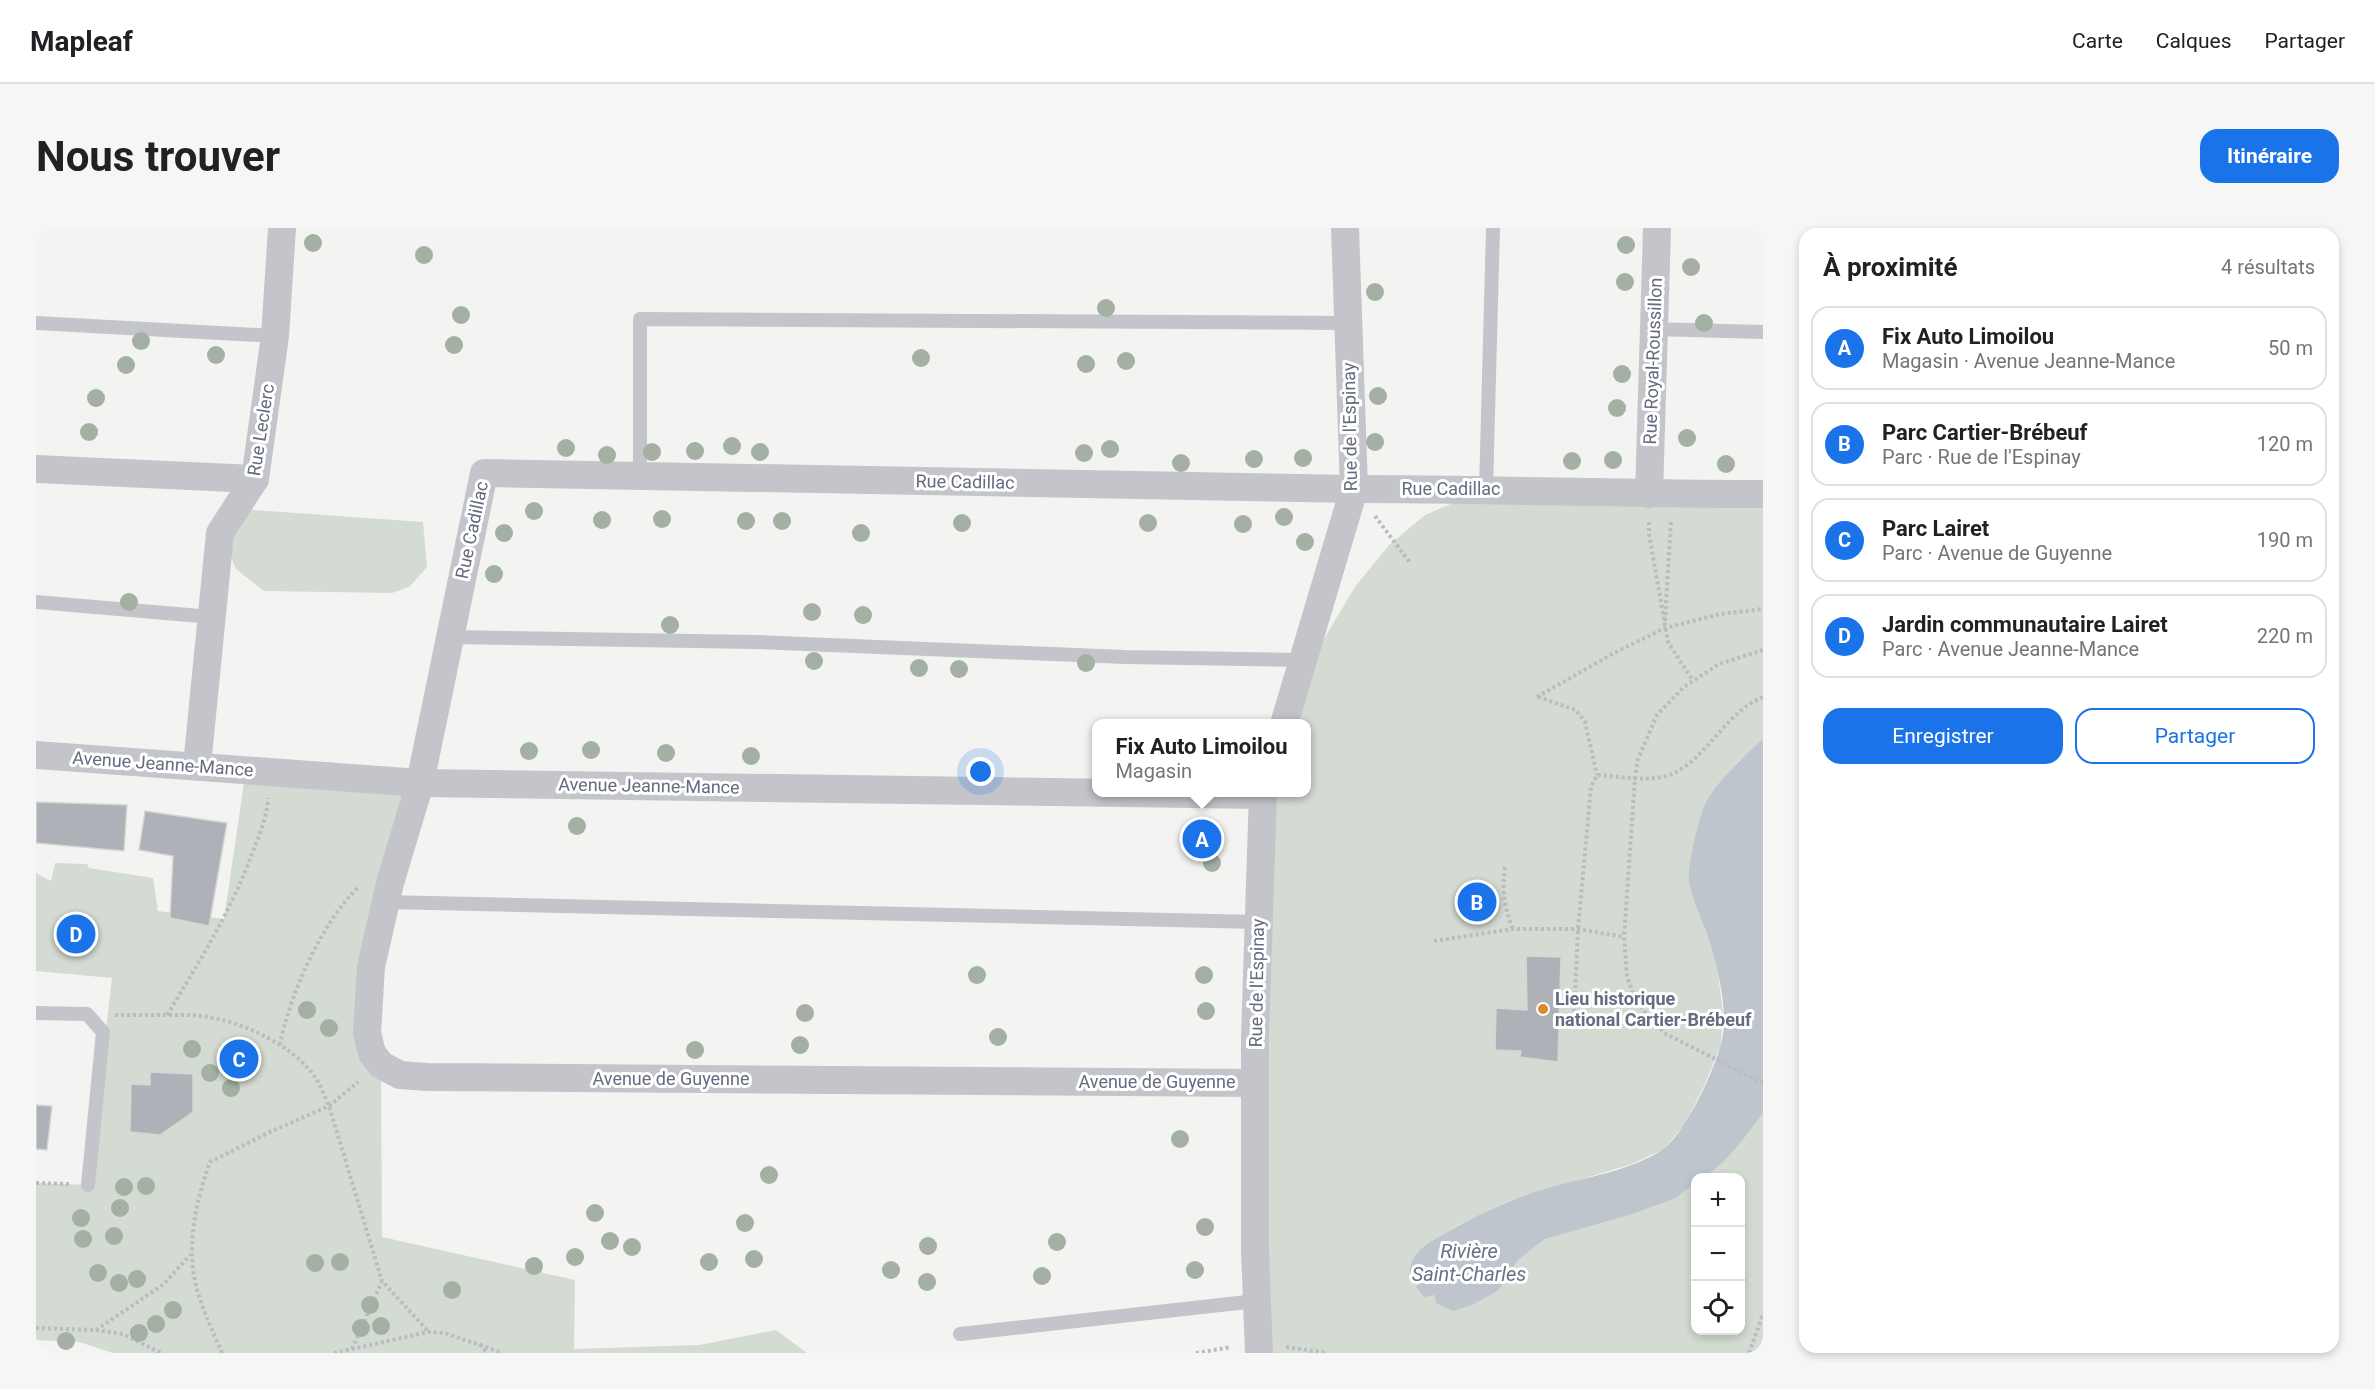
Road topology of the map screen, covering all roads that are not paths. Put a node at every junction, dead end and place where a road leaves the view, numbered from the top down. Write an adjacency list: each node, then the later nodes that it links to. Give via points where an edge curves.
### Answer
1 (282, 228): 9 (street, Rue Leclerc)
2 (1345, 228): 6 (street, Rue de l'Espinay)
3 (1493, 228): 14 (lane)
4 (1656, 228): 7 (street, Rue Royal-Roussillon)
5 (36, 323): 9 (lane)
6 (1348, 323): 11 (lane, via 640,319); 13 (street, Rue de l'Espinay)
7 (1653, 329): 8 (lane); 15 (street, Rue Royal-Roussillon)
8 (1763, 332)
9 (275, 336): 12 (street, Rue Leclerc)
10 (36, 469): 12 (street)
11 (640, 476): 13 (street, Rue Cadillac); 19 (street, Rue Cadillac, via 484,473)
12 (255, 479): 18 (street, Rue Leclerc, via 220,533)
13 (1354, 489): 14 (street, Rue Cadillac); 20 (street, Rue de l'Espinay)
14 (1486, 489): 15 (street, Rue Cadillac)
15 (1660, 494): 16 (street, Rue Cadillac)
16 (1763, 494)
17 (36, 602): 18 (lane)
18 (212, 617): 23 (street, Rue Leclerc)
19 (450, 637): 20 (lane, via 755,642); 24 (street, Rue Cadillac)
20 (1303, 660): 21 (street, Rue de l'Espinay)
21 (1285, 719)
22 (36, 755): 23 (street, Avenue Jeanne-Mance)
23 (197, 766): 24 (street, Avenue Jeanne-Mance)
24 (420, 783): 25 (street, Avenue Jeanne-Mance); 27 (street)
25 (1092, 792)
26 (1263, 797): 28 (street, Rue de l'Espinay)
27 (387, 892): 28 (lane); 30 (street, Avenue de Guyenne, via 371,967 368,1033 372,1053 381,1065 400,1075)
28 (1258, 922): 30 (street, Rue de l'Espinay)
29 (36, 1013): 31 (lane, via 87,1014 103,1032)
30 (1255, 1083): 32 (street, Rue de l'Espinay)
31 (88, 1185)
32 (1256, 1301): 33 (lane); 34 (street, Rue de l'Espinay)
33 (960, 1334)
34 (1258, 1347)

